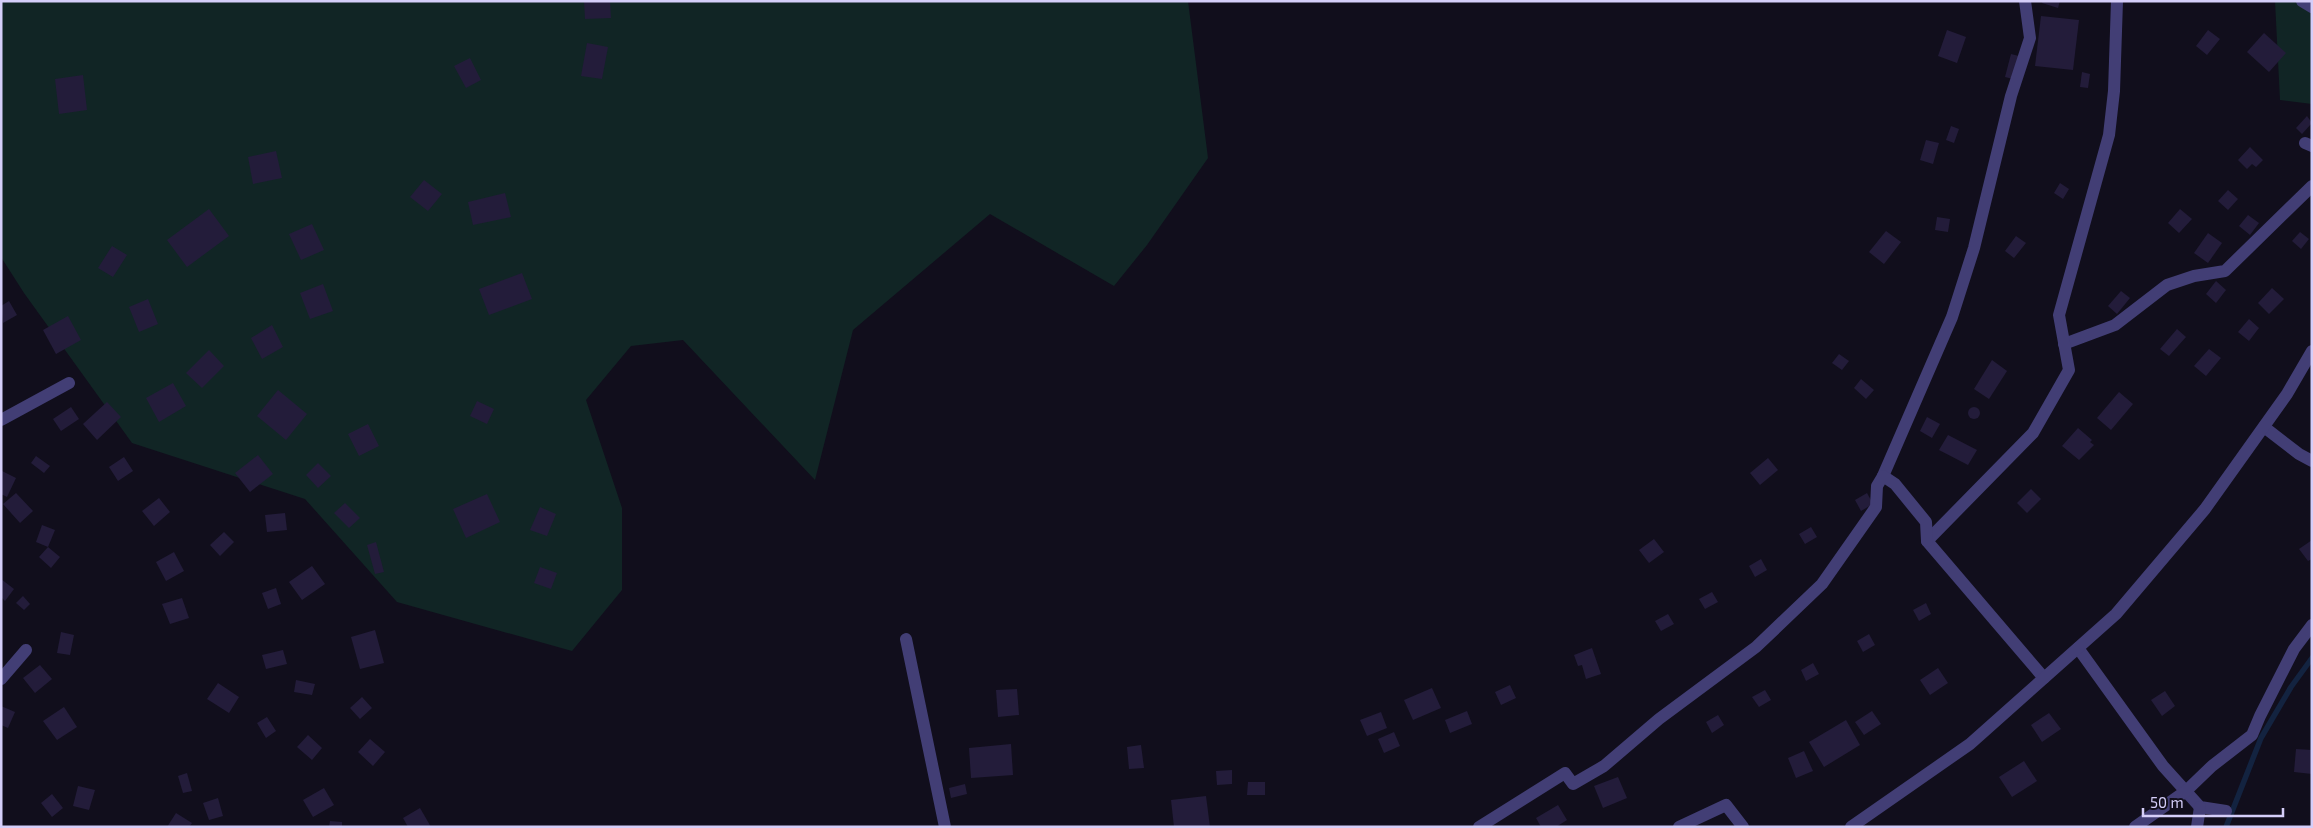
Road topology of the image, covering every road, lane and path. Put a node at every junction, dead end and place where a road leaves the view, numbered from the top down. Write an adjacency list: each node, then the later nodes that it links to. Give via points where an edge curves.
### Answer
1 (2025, 1): 12 (street, via 2030,38 2011,96 1974,248 1952,317)
2 (2117, 1): 6 (street, via 2109,135 2059,315)
3 (2302, 1): 4 (street)
4 (2312, 7)
5 (2312, 186): 6 (street, via 2225,271 2194,276 2168,285 2115,325)
6 (2064, 344): 13 (street, via 2069,370 2034,433)
7 (2312, 351): 10 (street)
8 (69, 383): 9 (street)
9 (1, 420)
10 (2264, 427): 11 (street); 16 (street, via 2205,509 2116,614)
11 (2312, 462)
12 (1883, 476): 13 (street, via 1895,484 1926,522); 24 (street, via 1878,486 1876,507 1822,584 1756,647 1659,719 1604,766 1573,784 1565,774)
13 (1927, 541): 18 (street)
14 (2312, 625): 20 (street, via 2294,649 2252,735)
15 (906, 639): 23 (street)
16 (2078, 648): 18 (street); 20 (street, via 2163,766)
17 (26, 650): 19 (street)
18 (2044, 678): 27 (street, via 1970,744)
19 (1, 679)
20 (2186, 791): 21 (street); 28 (street)
21 (2200, 807): 22 (street); 29 (street)
22 (2226, 811)
23 (945, 827)
24 (1479, 827)
25 (1679, 827): 26 (street, via 1726,805)
26 (1743, 827)
27 (1851, 827)
28 (2135, 827)
29 (2197, 827)

